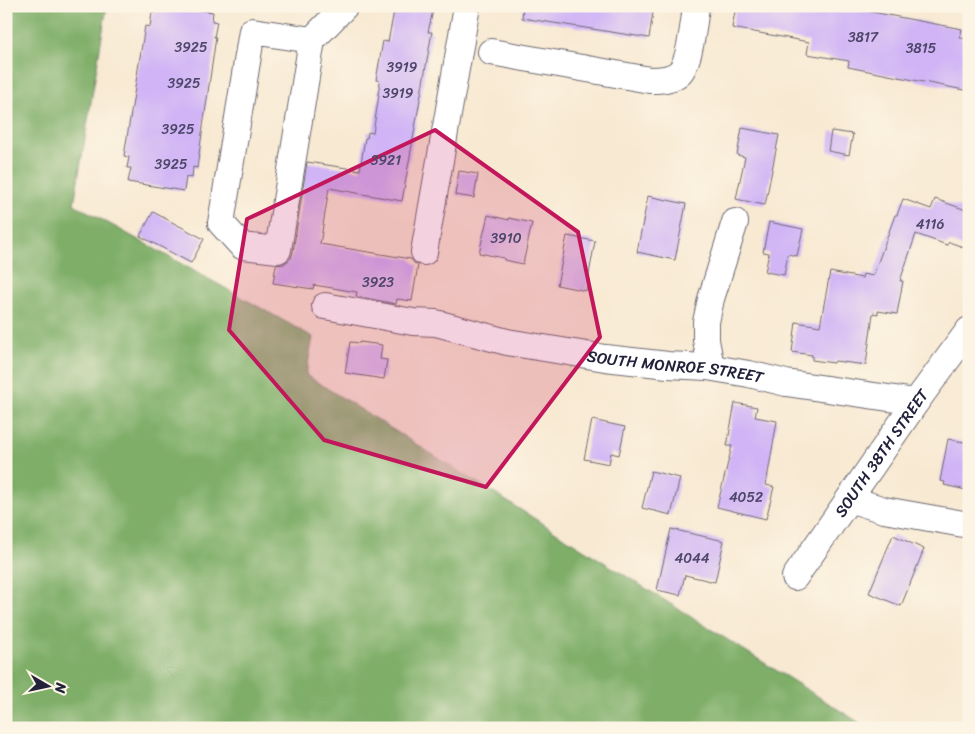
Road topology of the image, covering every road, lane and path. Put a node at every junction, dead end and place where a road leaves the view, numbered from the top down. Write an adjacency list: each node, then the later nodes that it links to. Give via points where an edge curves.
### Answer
1 (346, 6): 4 (street)
2 (467, 6): 7 (street)
3 (696, 6): 5 (street, via 687,58 680,72 667,80 650,80)
4 (312, 40): 4 (street, via 252,31 221,223 242,246 278,250)
5 (491, 52)
6 (735, 222): 10 (street, via 706,322)
7 (424, 252)
8 (325, 306): 10 (street, SOUTH MONROE STREET, via 436,323 507,342 605,358)
9 (969, 330): 11 (street, SOUTH 38TH STREET)
10 (711, 368): 11 (street, SOUTH MONROE STREET, via 786,383)
11 (916, 402): 12 (street, SOUTH 38TH STREET)
12 (849, 499): 13 (street, via 884,510); 14 (street, SOUTH 38TH STREET)
13 (969, 526)
14 (795, 577)

